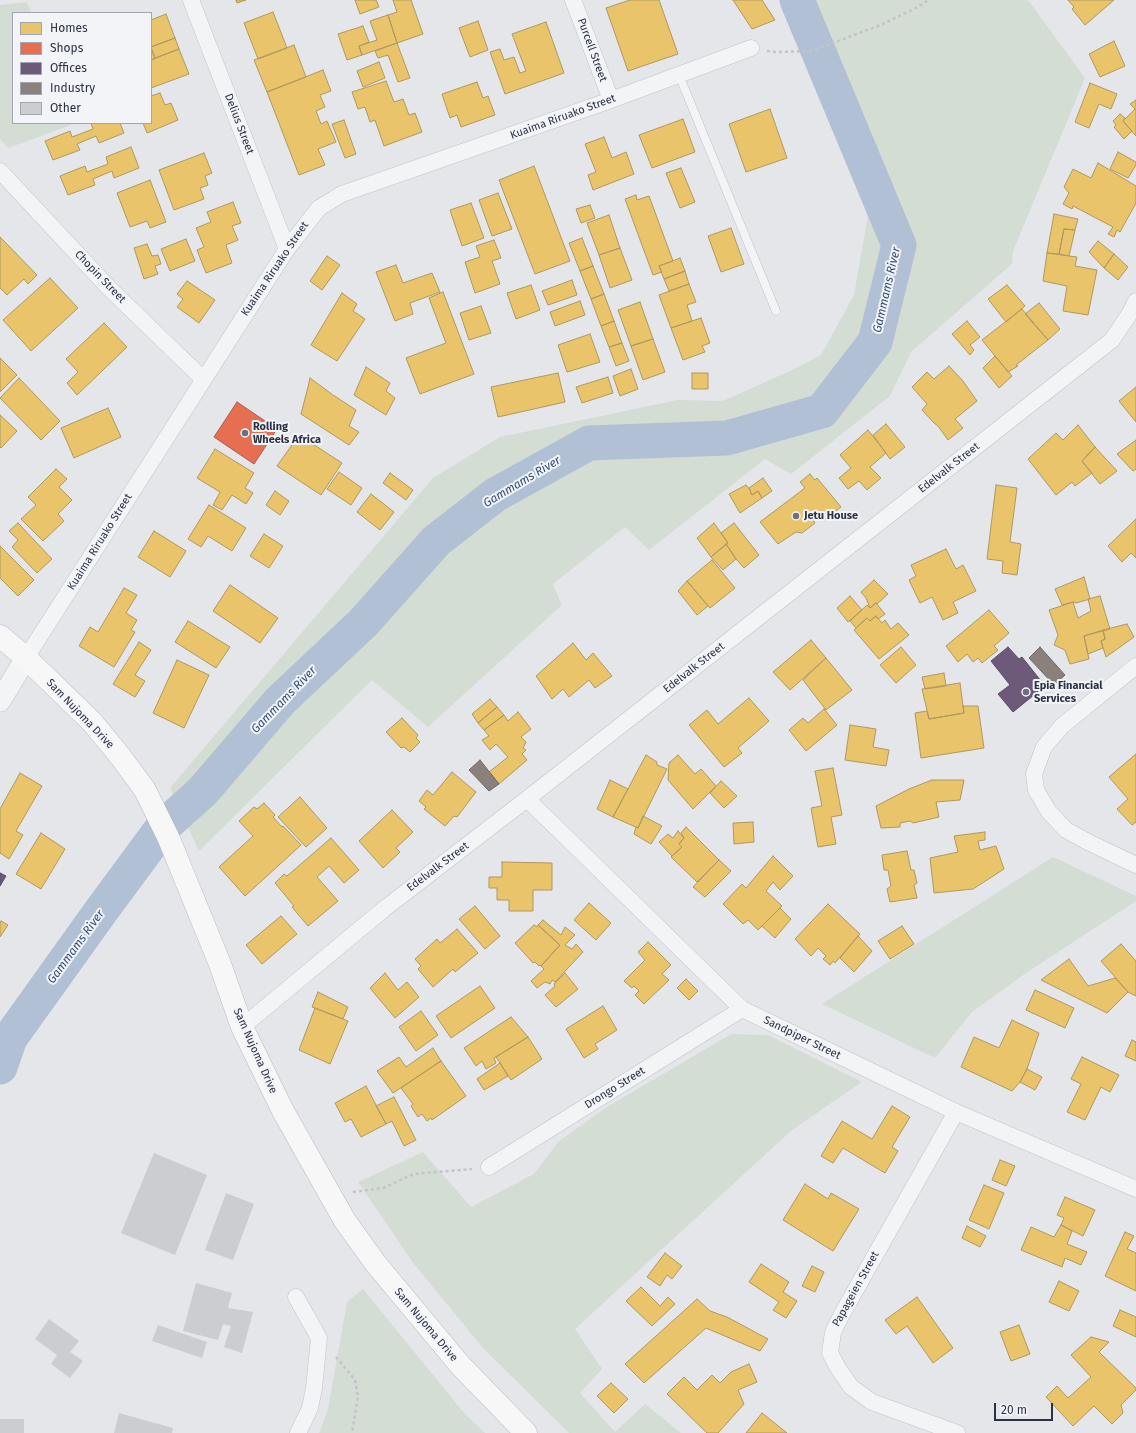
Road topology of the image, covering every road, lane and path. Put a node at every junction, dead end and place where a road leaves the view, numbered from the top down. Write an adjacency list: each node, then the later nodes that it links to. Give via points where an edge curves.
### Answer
1 (191, 0): 8 (street, Delius Street)
2 (574, 0): 6 (street, Purcell Street)
3 (928, 0): 4 (path, via 883,24 812,50 775,52)
4 (751, 48): 5 (street, Kuaima Riruako Street)
5 (679, 74): 6 (street, Kuaima Riruako Street); 10 (lane)
6 (611, 100): 8 (street, Kuaima Riruako Street, via 342,194 319,208)
7 (0, 171): 11 (street, Chopin Street, via 109,288)
8 (287, 249): 11 (street, Kuaima Riruako Street)
9 (1136, 301): 16 (street, Edelvalk Street, via 1112,340)
10 (776, 311)
11 (203, 379): 13 (street, Kuaima Riruako Street)
12 (0, 636): 13 (highway, Sam Nujoma Drive)
13 (26, 658): 15 (street, Kuaima Riruako Street); 19 (highway, Sam Nujoma Drive, via 92,722 145,790 169,839 220,964)
14 (1136, 666): 17 (street, via 1062,726 1044,747 1034,774 1036,790 1049,812 1066,830)
15 (0, 701)
16 (526, 799): 18 (street, Sandpiper Street); 19 (street, Edelvalk Street, via 384,908)
17 (1136, 865)
18 (742, 1009): 20 (street, Sandpiper Street); 21 (street, Drongo Street)
19 (242, 1027): 23 (highway, Sam Nujoma Drive, via 283,1111)
20 (956, 1112): 22 (street, Sandpiper Street); 29 (street, Papageien Street, via 842,1314 833,1332 830,1353 851,1387 872,1402)
21 (488, 1167): 23 (path, via 414,1174 383,1188 352,1192)
22 (1136, 1189)
23 (328, 1190): 28 (highway, Sam Nujoma Drive, via 376,1264 460,1365)
24 (296, 1297): 25 (street)
25 (319, 1338): 26 (street, via 310,1408); 27 (path, via 355,1380 358,1397)
26 (298, 1433)
27 (352, 1433)
28 (526, 1433)
29 (957, 1433)

